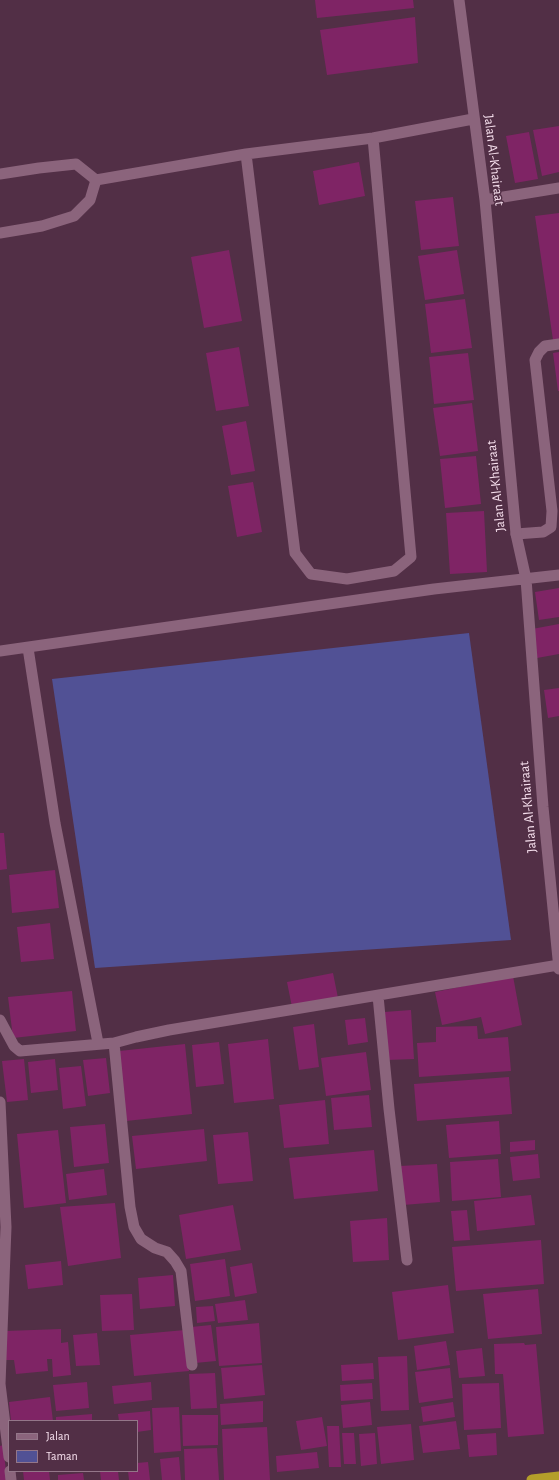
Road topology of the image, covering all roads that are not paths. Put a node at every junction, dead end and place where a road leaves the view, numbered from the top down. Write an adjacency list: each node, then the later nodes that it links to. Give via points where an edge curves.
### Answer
1 (459, 0): 2 (street, Jalan Al-Khairaat)
2 (473, 119): 3 (street); 8 (street, Jalan Al-Khairaat)
3 (373, 138): 4 (street); 4 (street, via 411,557 394,571 347,579 311,574 294,553)
4 (246, 154): 6 (street)
5 (0, 174): 6 (street, via 76,164)
6 (96, 180): 9 (street, via 90,200 74,216 42,226)
7 (559, 188): 8 (street)
8 (485, 200): 11 (street, Jalan Al-Khairaat)
9 (0, 233)
10 (559, 344): 11 (street, via 545,346 536,360 552,511 551,527 542,532)
11 (516, 534): 13 (street, Jalan Al-Khairaat)
12 (559, 575): 13 (street)
13 (526, 579): 14 (street, via 434,589); 16 (street, Jalan Al-Khairaat, via 543,807)
14 (28, 648): 15 (street); 20 (street, via 55,823)
15 (0, 652)
16 (559, 965): 17 (street, Jalan Al-Khairaat); 18 (street)
17 (559, 968)
18 (378, 996): 21 (street, via 169,1030); 23 (street)
19 (0, 1020): 20 (street, via 14,1046 20,1051)
20 (98, 1043): 21 (street)
21 (114, 1043): 24 (street, via 134,1227 141,1239 167,1252 181,1271)
22 (0, 1102): 25 (street, via 6,1227 0,1384)
23 (407, 1260)
24 (192, 1365)
25 (8, 1449)
26 (554, 1478): 27 (highway)
27 (532, 1480)

